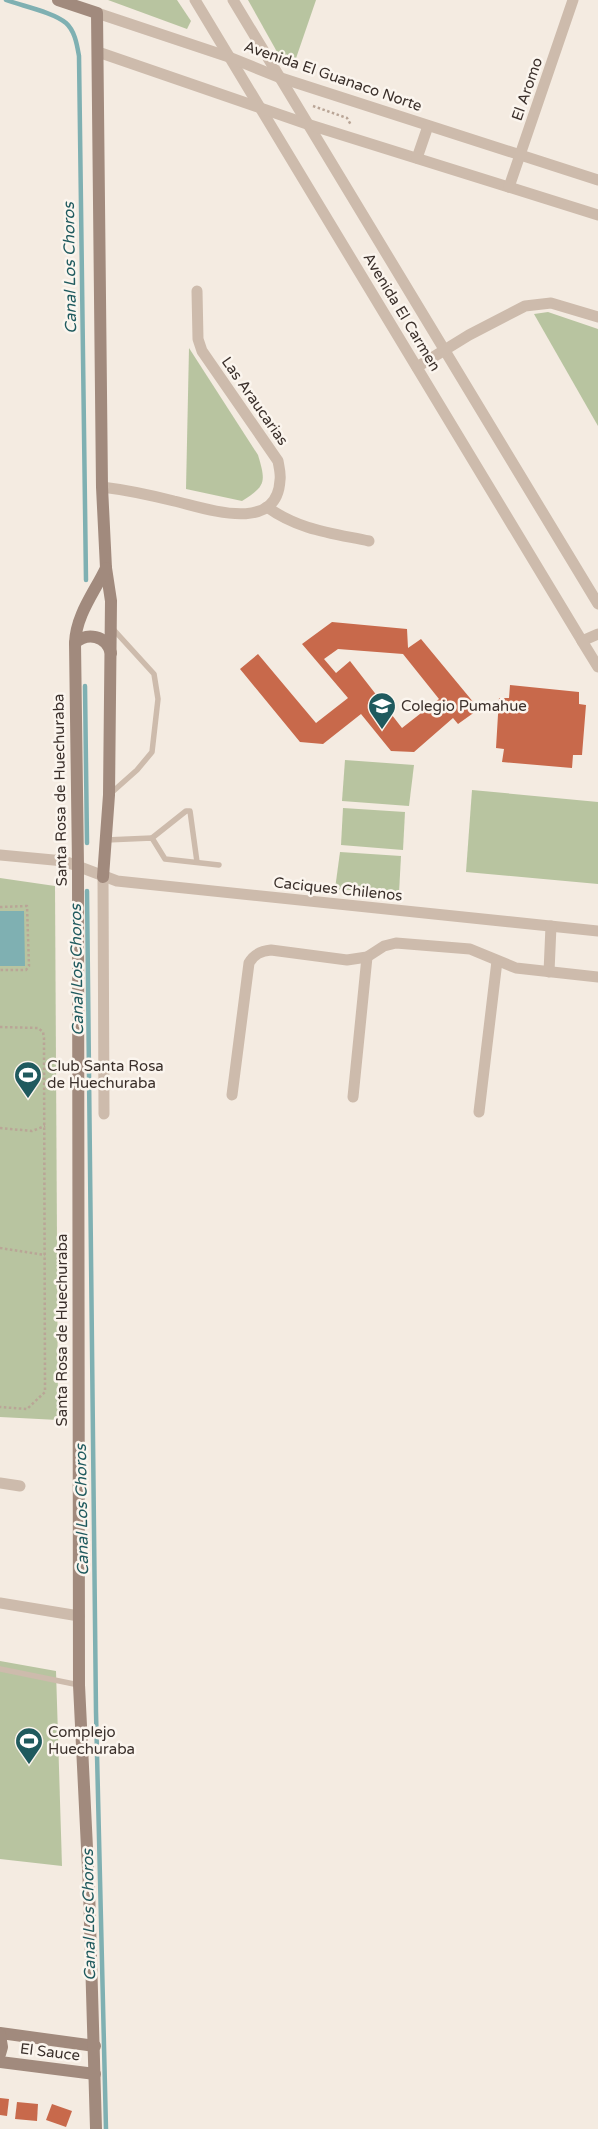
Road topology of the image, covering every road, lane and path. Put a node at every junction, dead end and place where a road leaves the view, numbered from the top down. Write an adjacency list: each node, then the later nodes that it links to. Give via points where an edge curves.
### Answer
1 (58, 0): 5 (street, Avenida El Guanaco Norte)
2 (195, 0): 7 (street, Avenida El Carmen)
3 (233, 0): 8 (street, Avenida El Carmen)
4 (573, 0): 14 (street, El Aromo)
5 (97, 14): 6 (street); 7 (street, Avenida El Guanaco Norte)
6 (98, 52): 10 (street); 23 (street)
7 (229, 57): 8 (street, Avenida El Guanaco Norte); 10 (street, Avenida El Carmen)
8 (278, 78): 11 (street, Avenida El Carmen); 12 (street, Avenida El Guanaco Norte)
9 (309, 106): 13 (path)
10 (260, 108): 11 (street); 22 (street, Avenida El Carmen)
11 (307, 124): 13 (street); 21 (street, Avenida El Carmen)
12 (428, 126): 14 (street, Avenida El Guanaco Norte); 15 (street)
13 (323, 129): 15 (street)
14 (520, 155): 16 (street, Avenida El Guanaco Norte); 17 (street, El Aromo)
15 (417, 158): 17 (street)
16 (598, 180)
17 (509, 187): 18 (street)
18 (598, 215)
19 (198, 291): 24 (street, Las Araucarias, via 198,339 202,351 278,461 280,480 276,496)
20 (598, 317): 21 (street, via 551,303 525,306)
21 (444, 350): 22 (street); 27 (street, Avenida El Carmen)
22 (417, 367): 30 (street, Avenida El Carmen)
23 (102, 487): 24 (street, via 134,491 233,515 255,513); 26 (street)
24 (267, 506): 25 (street, via 284,519 308,528)
25 (369, 541)
26 (106, 568): 28 (street, via 110,585); 31 (street, Santa Rosa de Huechuraba, via 75,630)
27 (598, 604)
28 (111, 627): 32 (street); 34 (lane, via 154,674 158,699 152,752)
29 (598, 634): 30 (street)
30 (582, 641): 33 (street, Avenida El Carmen)
31 (75, 643): 32 (street, via 85,636 95,636 103,641); 39 (street, Santa Rosa de Huechuraba)
32 (110, 653): 34 (street)
33 (598, 667)
34 (109, 795): 36 (street)
35 (152, 838): 36 (lane); 38 (lane, via 165,859); 38 (lane, via 190,810)
36 (106, 840): 41 (street)
37 (0, 855): 39 (street, Caciques Chilenos)
38 (197, 862): 40 (lane)
39 (78, 865): 41 (street, Caciques Chilenos); 63 (street, Santa Rosa de Huechuraba)
40 (219, 865)
41 (104, 877): 43 (street, Caciques Chilenos, via 117,881); 54 (street)
42 (0, 907): 47 (path, via 27,906 29,948 26,970)
43 (552, 926): 44 (street, Caciques Chilenos); 48 (street)
44 (598, 931)
45 (367, 957): 46 (street, via 384,946 396,943 470,949); 51 (street, via 347,960 271,950 258,952 252,957); 52 (street)
46 (497, 961): 48 (street, via 516,968); 53 (street)
47 (0, 970)
48 (549, 972): 49 (street)
49 (598, 977)
50 (0, 1027): 55 (path, via 38,1028 43,1032)
51 (232, 1095)
52 (353, 1097)
53 (480, 1112)
54 (104, 1114)
55 (45, 1126): 56 (path, via 32,1131); 58 (path)
56 (0, 1128)
57 (0, 1248): 58 (path)
58 (46, 1255): 59 (path, via 45,1392 26,1409)
59 (0, 1407)
60 (0, 1483): 61 (street)
61 (20, 1486)
62 (0, 1603): 63 (street)
63 (79, 1616): 65 (street, Santa Rosa de Huechuraba)
64 (0, 1669): 65 (lane)
65 (79, 1685): 67 (street, Santa Rosa de Huechuraba)
66 (0, 2034): 67 (street, El Sauce); 68 (street)
67 (95, 2046): 70 (street, Santa Rosa de Huechuraba)
68 (0, 2054)
69 (0, 2062): 70 (street, El Sauce)
70 (95, 2074): 71 (street, Santa Rosa de Huechuraba)
71 (96, 2129)

